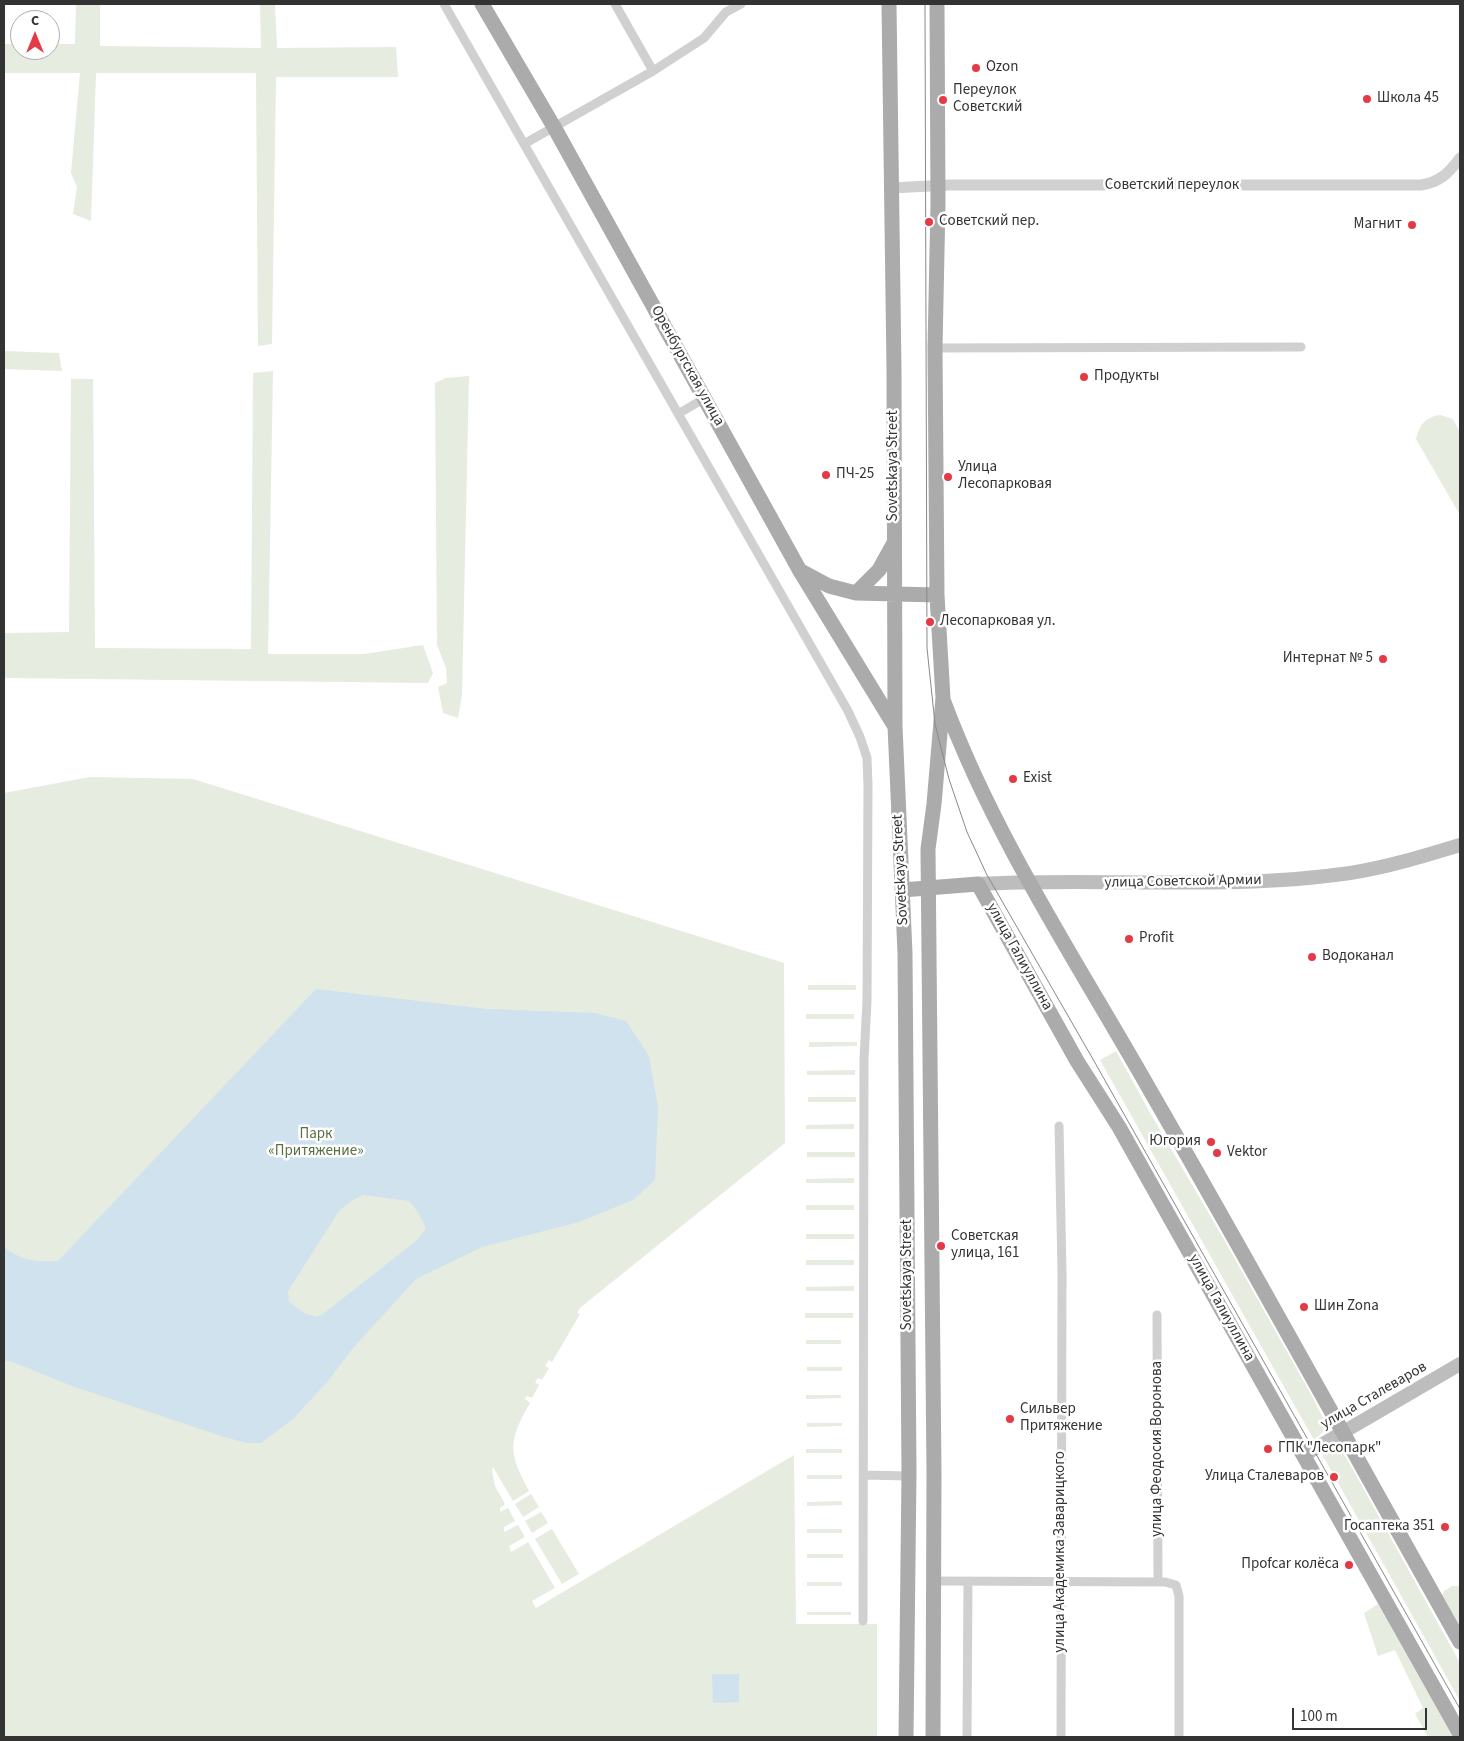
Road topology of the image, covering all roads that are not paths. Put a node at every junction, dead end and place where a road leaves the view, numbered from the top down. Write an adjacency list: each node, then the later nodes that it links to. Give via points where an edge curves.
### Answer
1 (444, 4): 10 (street)
2 (482, 4): 9 (main road, Оренбургская улица)
3 (615, 4): 8 (street)
4 (741, 4): 7 (street)
5 (889, 4): 13 (main road, Sovetskaya Street)
6 (937, 4): 12 (main road, Sovetskaya Street)
7 (724, 8): 8 (street, via 704,38)
8 (653, 71): 9 (street)
9 (554, 127): 10 (street); 16 (main road, Оренбургская улица)
10 (524, 144): 17 (street)
11 (1460, 158): 12 (street, Советский переулок, via 1440,180 1421,185)
12 (938, 186): 13 (street, Советский переулок); 15 (main road, Sovetskaya Street)
13 (891, 188): 18 (main road, Sovetskaya Street)
14 (1301, 347): 15 (street)
15 (936, 348): 22 (main road, Sovetskaya Street)
16 (705, 398): 17 (street); 19 (main road, Оренбургская улица)
17 (678, 414): 35 (street, via 848,711 867,758)
18 (895, 542): 20 (main road, via 879,570); 21 (main road, Sovetskaya Street)
19 (800, 571): 20 (main road, via 829,586); 24 (main road, Оренбургская улица)
20 (856, 593): 21 (main road)
21 (894, 593): 22 (main road); 24 (main road, Sovetskaya Street)
22 (938, 595): 23 (main road, Sovetskaya Street)
23 (943, 698): 26 (main road, Sovetskaya Street, via 987,804); 28 (main road, Sovetskaya Street, via 928,849)
24 (895, 726): 29 (main road, Sovetskaya Street)
25 (1460, 845): 26 (main road, улица Советской Армии, via 1407,862 1350,873 1281,880)
26 (1030, 881): 27 (main road, улица Советской Армии); 33 (main road)
27 (978, 884): 28 (main road, улица Советской Армии); 34 (main road, улица Галиуллина)
28 (930, 889): 29 (main road, улица Советской Армии); 37 (main road, Sovetskaya Street)
29 (902, 890): 36 (main road, Sovetskaya Street)
30 (1059, 1126): 40 (street, улица Академика Заварицкого)
31 (1157, 1315): 41 (street, улица Феодосия Воронова)
32 (1460, 1364): 33 (main road, улица Сталеваров)
33 (1343, 1434): 34 (main road, улица Сталеваров); 43 (main road)
34 (1304, 1455): 44 (main road, улица Галиуллина)
35 (864, 1475): 36 (street); 42 (street)
36 (909, 1476): 37 (main road); 45 (main road, Sovetskaya Street)
37 (934, 1476): 38 (main road, Sovetskaya Street)
38 (932, 1581): 39 (street); 46 (main road, Sovetskaya Street)
39 (968, 1581): 40 (street); 47 (street)
40 (1061, 1582): 41 (street); 48 (street, улица Академика Заварицкого)
41 (1158, 1582): 49 (street, via 1176,1585 1179,1596)
42 (862, 1622)
43 (1460, 1642)
44 (1460, 1734)
45 (906, 1737)
46 (933, 1737)
47 (968, 1737)
48 (1061, 1737)
49 (1179, 1737)

